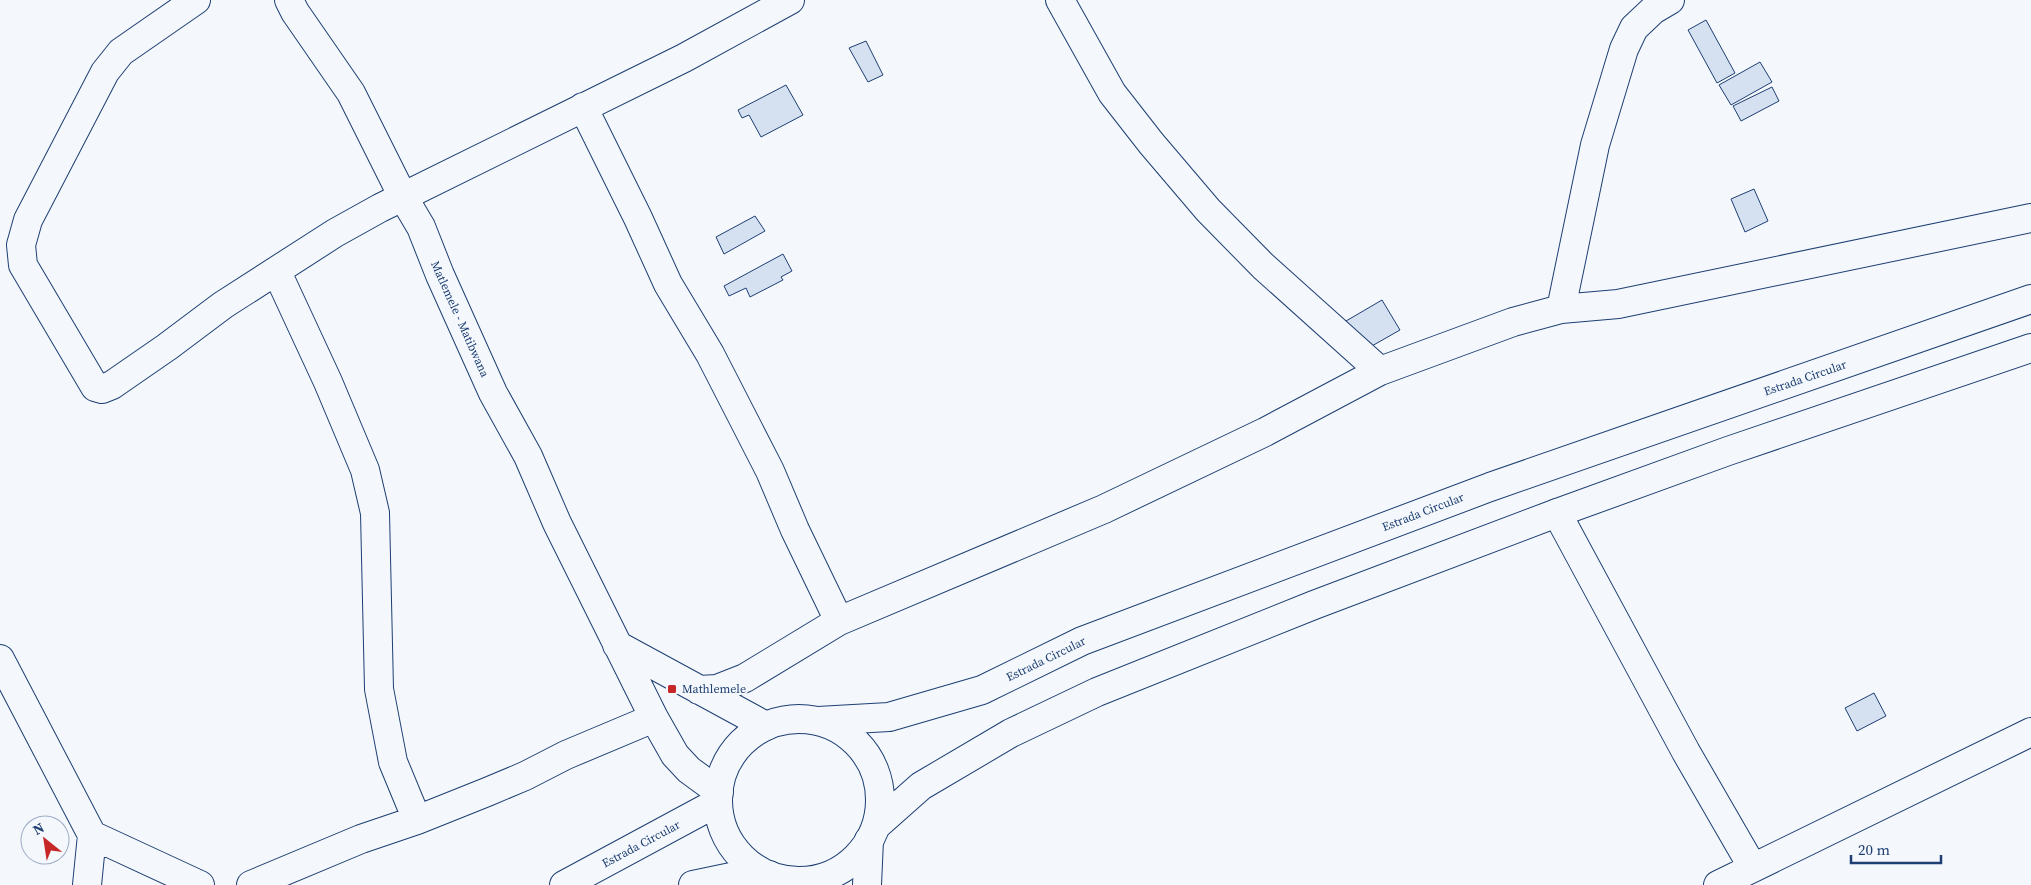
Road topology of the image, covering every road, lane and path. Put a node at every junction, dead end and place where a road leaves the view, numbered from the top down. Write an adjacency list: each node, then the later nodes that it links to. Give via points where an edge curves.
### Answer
1 (196, 0): 9 (street, via 121,52 105,72 28,220 21,245 23,264 94,387 102,388 112,385 223,305)
2 (289, 0): 7 (street, Matlemele - Matibwana, via 352,93)
3 (790, 0): 6 (street, via 684,58)
4 (1060, 0): 13 (street, via 1112,93 1151,143 1263,266)
5 (1670, 0): 11 (street, via 1653,10 1634,28 1624,49 1595,145)
6 (582, 107): 7 (street); 15 (street, via 668,284 710,354 770,471)
7 (402, 196): 9 (street); 16 (street, Matlemele - Matibwana, via 421,227 493,393 528,456)
8 (2031, 218): 11 (street, via 1618,304)
9 (276, 272): 24 (street, via 366,470 375,513 379,689 393,762)
10 (2031, 299): 20 (street, Estrada Circular, via 1490,487 1082,641 982,690 889,717)
11 (1561, 309): 13 (street, via 1513,322)
12 (2031, 348): 14 (street)
13 (1380, 371): 15 (street, via 1264,432 1104,509)
14 (1557, 513): 25 (street, via 1097,692 1011,733 921,786); 27 (street, via 1686,752)
15 (839, 621): 18 (street, via 744,678 717,689)
16 (617, 645): 18 (street); 19 (street, Matlemele - Matibwana)
17 (0, 659): 26 (street)
18 (699, 690): 21 (street)
19 (654, 718): 23 (street, Matlemele - Matibwana, via 675,755); 24 (street)
20 (818, 721): 21 (street, via 789,719); 25 (street, via 857,742 872,763 880,788)
21 (766, 726): 23 (street, via 744,740 730,758)
22 (2031, 732): 27 (street)
23 (718, 797): 28 (street, via 721,823 730,842 743,859); 32 (street, Estrada Circular)
24 (417, 820): 31 (street, via 361,838)
25 (873, 832): 28 (street, via 861,852 844,867 825,876 803,881); 34 (street)
26 (92, 835): 29 (street); 30 (street)
27 (1753, 868): 35 (street)
28 (768, 877): 33 (street)
29 (86, 885)
30 (200, 885)
31 (251, 885)
32 (564, 885)
33 (693, 885)
34 (868, 885)
35 (1718, 885)

